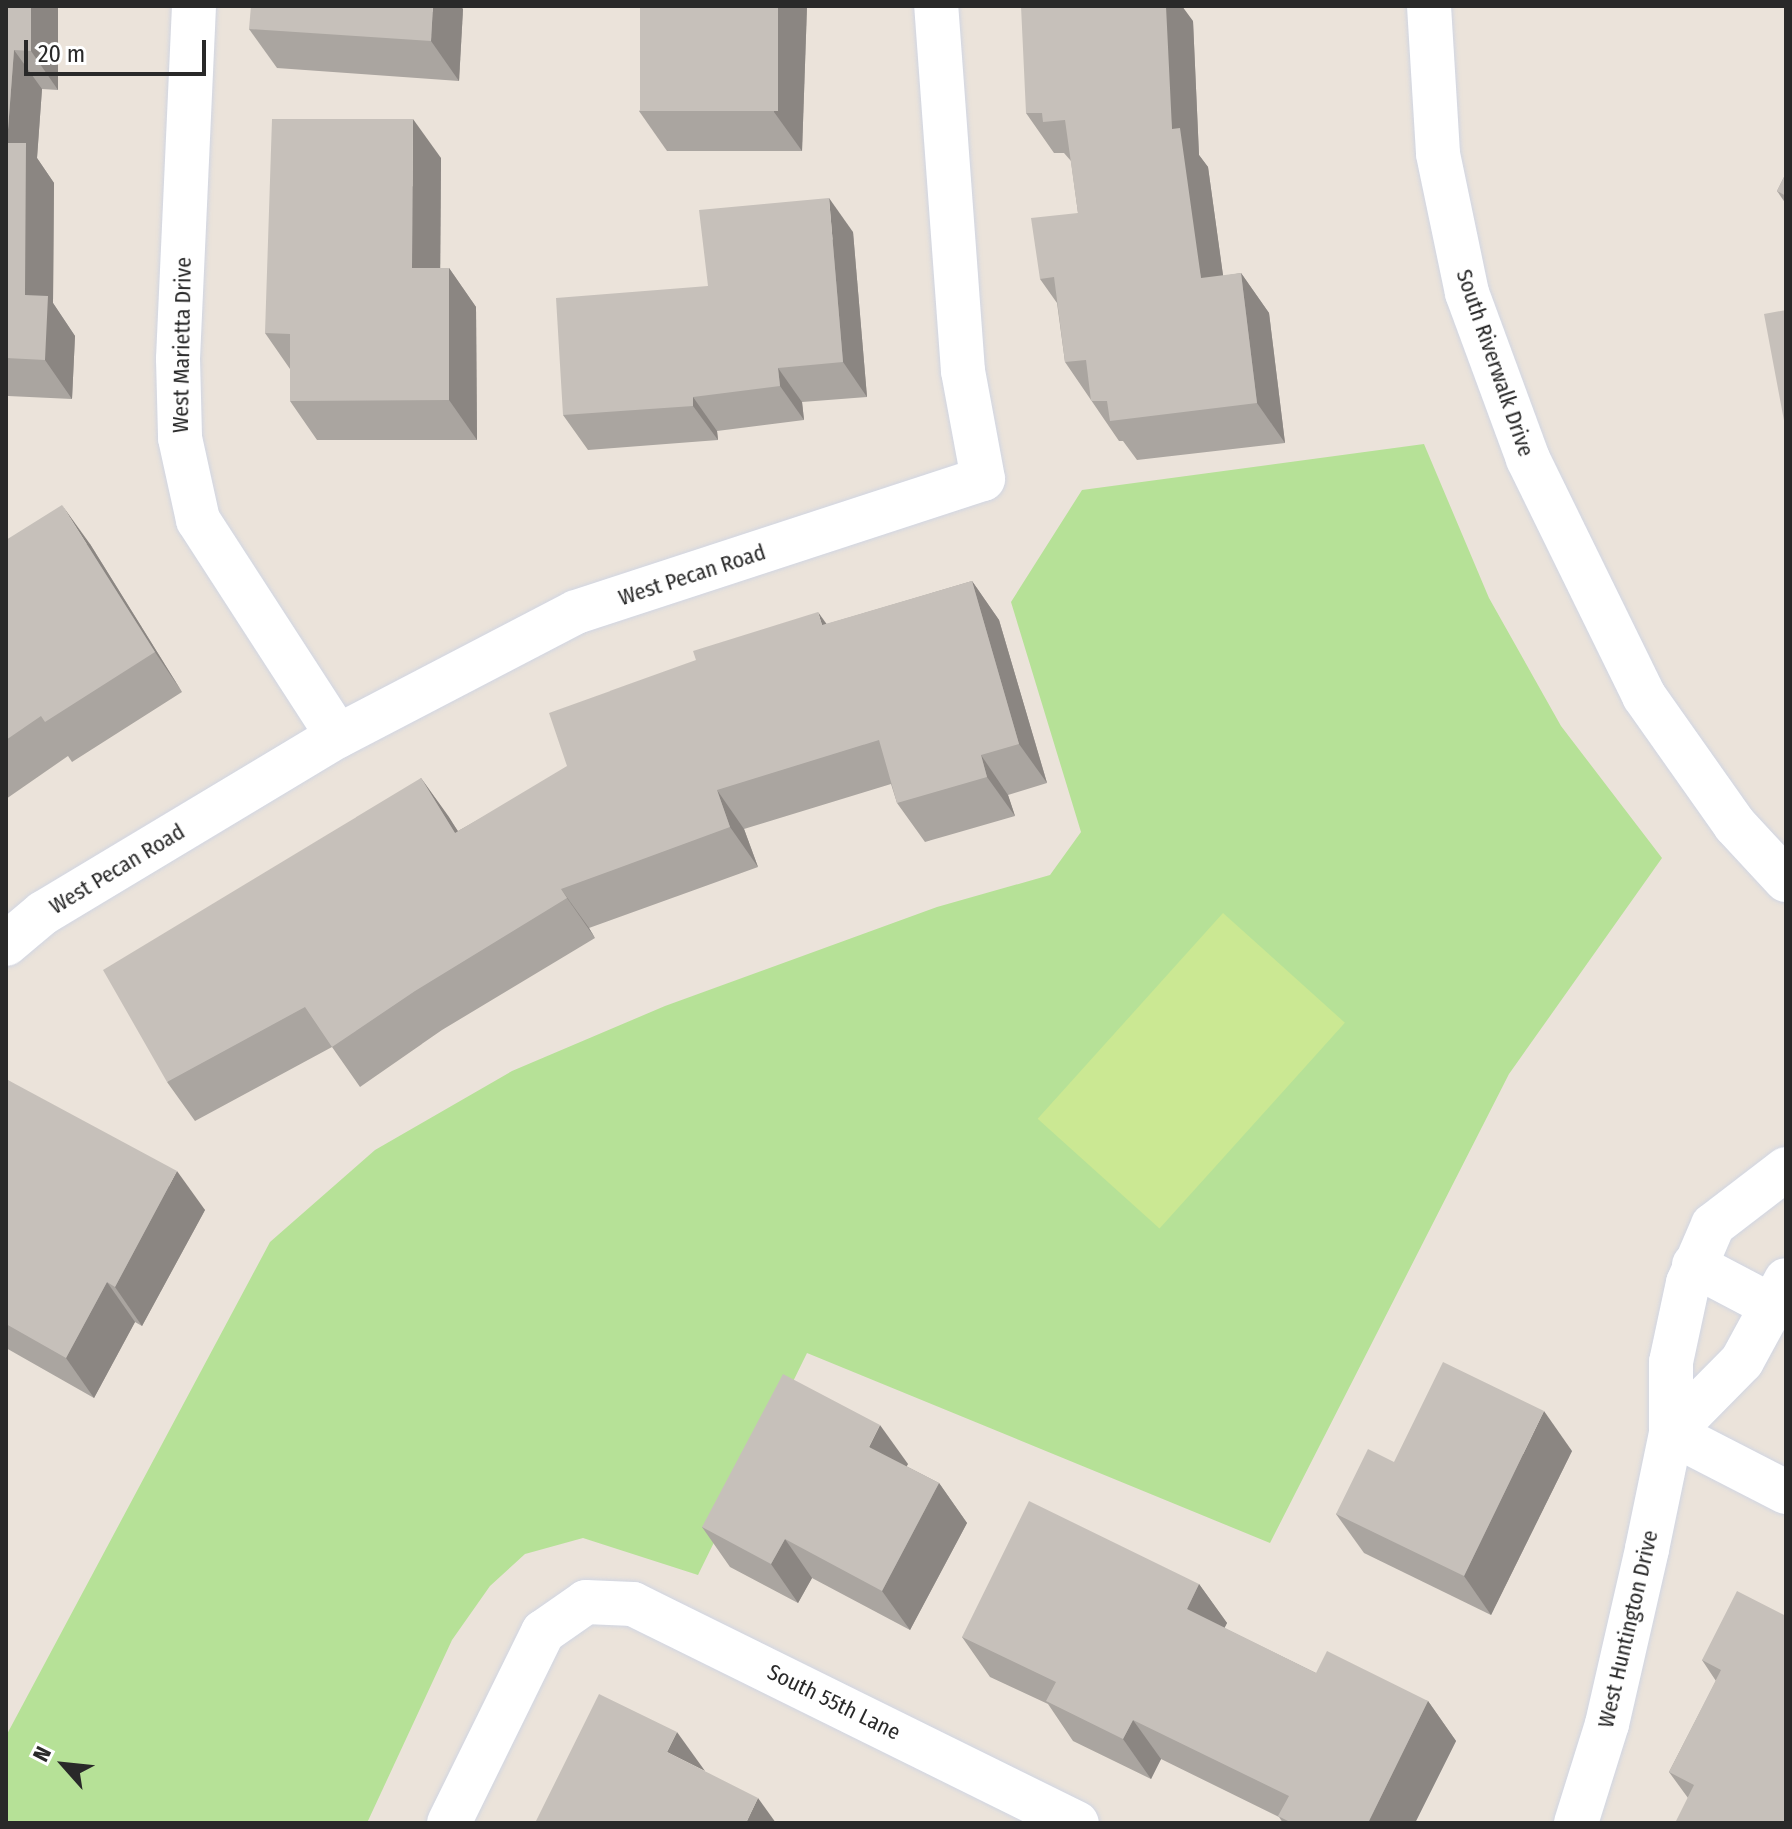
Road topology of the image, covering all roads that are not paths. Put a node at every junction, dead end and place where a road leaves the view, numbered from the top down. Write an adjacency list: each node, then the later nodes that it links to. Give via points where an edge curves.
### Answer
1 (194, 6): 4 (street, West Marietta Drive, via 178,359 180,438 198,520)
2 (936, 6): 4 (street, West Pecan Road, via 963,371 983,479 576,612)
3 (1429, 6): 5 (street, South Riverwalk Drive, via 1438,154 1467,293 1528,459 1644,696 1735,825)
4 (338, 736): 6 (street, West Pecan Road, via 43,913)
5 (1786, 880)
6 (6, 944)
7 (1786, 1169): 8 (street, West Huntington Drive, via 1713,1225)
8 (1694, 1265): 9 (street); 10 (street, West Huntington Drive, via 1671,1362)
9 (1779, 1293): 10 (street, via 1742,1361)
10 (1671, 1433): 11 (street); 14 (street, West Huntington Drive, via 1607,1724)
11 (1786, 1492)
12 (449, 1823): 13 (street, South 55th Lane, via 543,1632 586,1602 633,1604)
13 (1077, 1823)
14 (1576, 1823)

